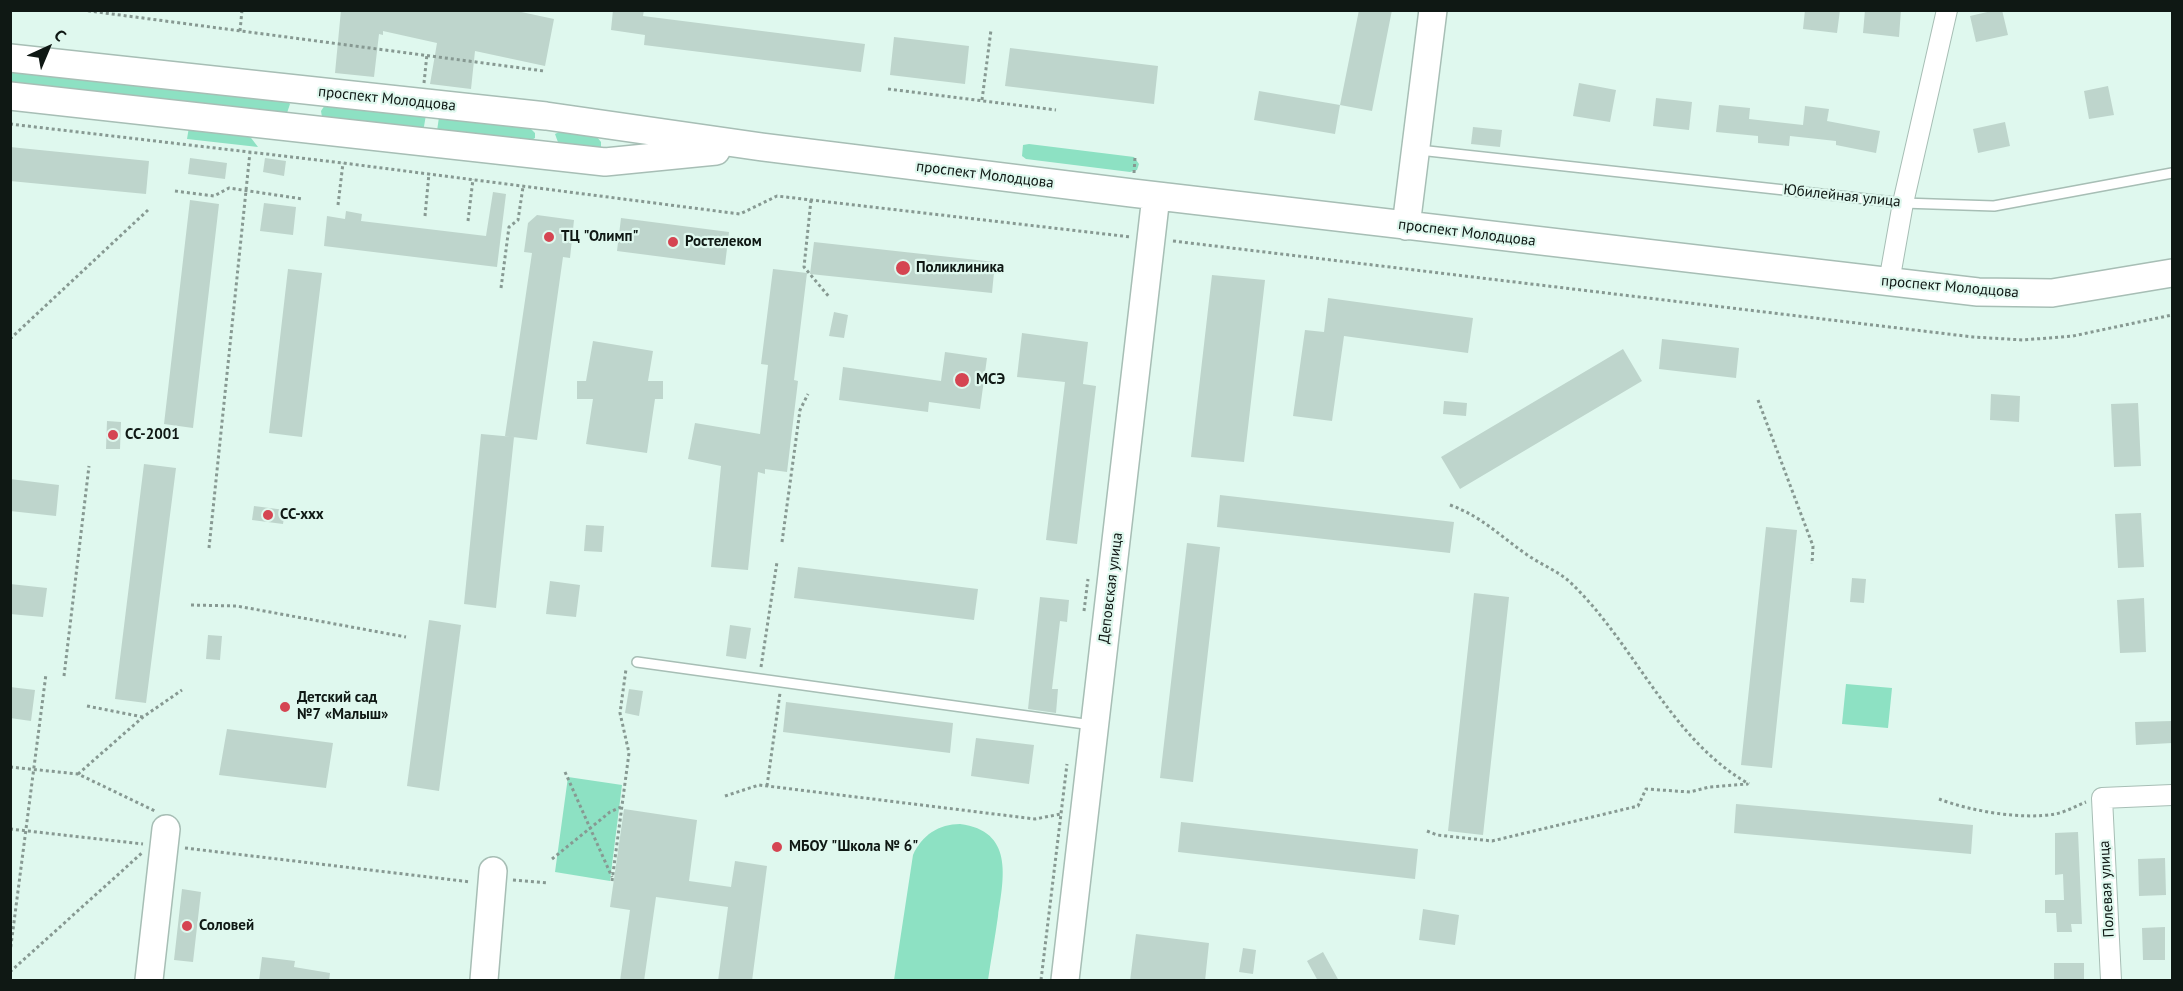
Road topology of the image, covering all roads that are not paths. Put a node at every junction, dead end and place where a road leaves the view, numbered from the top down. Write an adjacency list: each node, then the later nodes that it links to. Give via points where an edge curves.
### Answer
1 (1433, 10): 6 (main road)
2 (1947, 10): 9 (street)
3 (10, 58): 5 (main road, проспект Молодцова, via 546,116)
4 (10, 96): 5 (main road, проспект Молодцова, via 606,162)
5 (762, 147): 8 (main road, проспект Молодцова)
6 (1416, 150): 9 (lane, Юбилейная улица); 10 (main road)
7 (2172, 173): 9 (lane, Юбилейная улица, via 1995,206)
8 (1156, 196): 10 (main road, проспект Молодцова); 14 (main road, Деповская улица)
9 (1903, 203): 12 (street)
10 (1406, 226): 12 (main road, проспект Молодцова)
11 (2172, 273): 12 (main road, проспект Молодцова, via 2052,293 1978,292)
12 (1888, 282)
13 (632, 662): 14 (lane)
14 (1095, 725): 20 (main road, Деповская улица)
15 (2172, 795): 21 (street, Полевая улица, via 2102,798)
16 (162, 829): 18 (main road)
17 (493, 877): 19 (main road)
18 (149, 981)
19 (484, 981)
20 (1065, 981)
21 (2111, 981)

